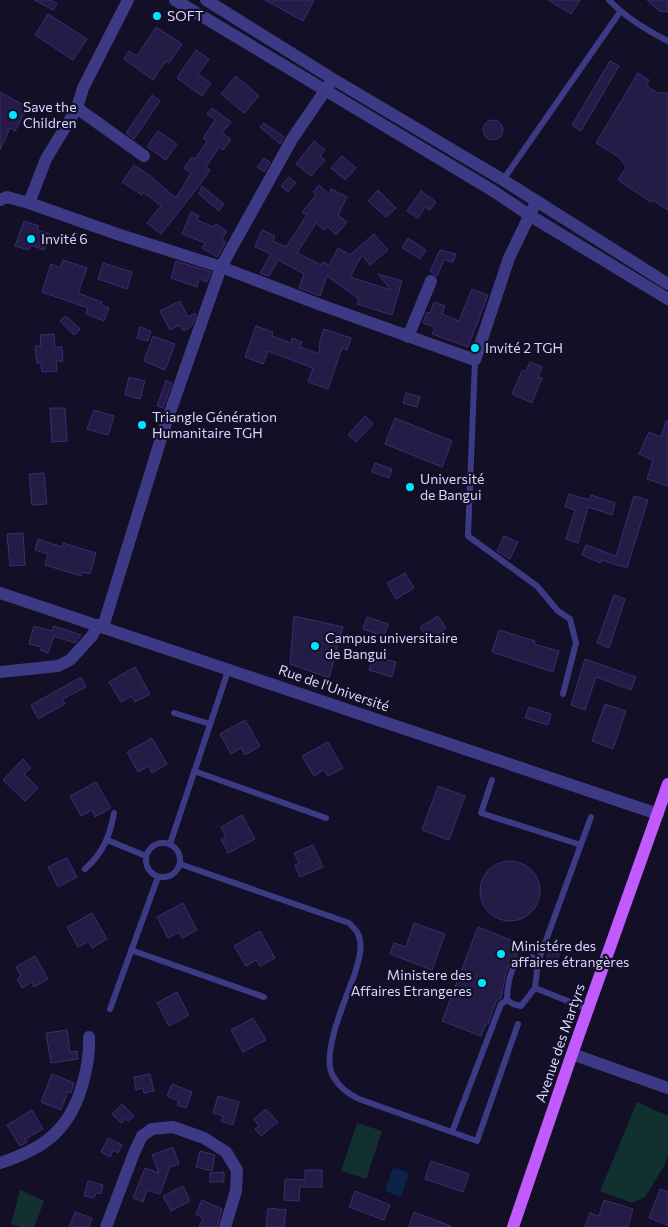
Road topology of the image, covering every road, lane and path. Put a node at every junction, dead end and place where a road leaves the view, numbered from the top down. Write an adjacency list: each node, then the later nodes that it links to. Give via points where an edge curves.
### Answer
1 (128, 0): 9 (street, via 83,88)
2 (175, 0): 8 (street)
3 (206, 0): 7 (street)
4 (609, 0): 5 (lane)
5 (620, 12): 6 (lane); 11 (lane)
6 (668, 41)
7 (333, 79): 8 (street); 11 (street)
8 (325, 91): 15 (street); 16 (street, via 292,139)
9 (77, 108): 10 (street); 14 (street, via 46,159)
10 (144, 156)
11 (503, 180): 13 (street)
12 (0, 200): 14 (street, via 7,198)
13 (536, 202): 15 (street); 18 (street)
14 (29, 203): 16 (street)
15 (530, 215): 19 (street); 21 (street, via 509,258)
16 (221, 267): 20 (street); 23 (street, via 162,432)
17 (431, 281): 20 (street)
18 (668, 284)
19 (668, 299)
20 (408, 337): 21 (street)
21 (475, 360): 26 (lane, via 468,536 537,586 558,611 570,619 576,643)
22 (0, 593): 23 (street, Rue de l'Université)
23 (100, 626): 24 (street, Rue de l'Université); 25 (street, via 70,660 58,666)
24 (229, 668): 28 (lane); 33 (street, Rue de l'Université)
25 (0, 672)
26 (563, 694)
27 (174, 713): 28 (lane)
28 (210, 724): 29 (lane)
29 (194, 771): 35 (lane); 37 (lane)
30 (492, 780): 38 (lane, via 481,814)
31 (668, 784): 33 (main road, Avenue des Martyrs)
32 (114, 813): 36 (lane)
33 (658, 814): 48 (main road, Avenue des Martyrs)
34 (591, 817): 38 (lane)
35 (326, 818)
36 (107, 840): 39 (lane); 41 (lane, via 96,859)
37 (170, 844): 39 (lane, via 156,844); 40 (lane, via 179,855)
38 (581, 845): 44 (lane)
39 (146, 856): 42 (lane, via 149,870)
40 (180, 864): 42 (lane, via 171,875); 54 (lane, via 349,923 357,932 361,945 360,959 334,1032 329,1060 332,1076 347,1093 359,1099)
41 (85, 869)
42 (158, 877): 43 (lane)
43 (132, 950): 46 (lane); 49 (lane)
44 (538, 962): 45 (lane); 47 (lane, via 532,957 514,967)
45 (535, 988): 47 (lane, via 521,1006); 48 (lane)
46 (264, 997)
47 (507, 1000): 54 (lane, via 501,1004)
48 (588, 1008): 52 (main road, Avenue des Martyrs)
49 (110, 1009)
50 (518, 1024): 54 (lane, via 476,1141)
51 (89, 1037): 55 (street, via 87,1069 76,1105 63,1126 25,1155)
52 (572, 1054): 53 (street); 58 (main road, Avenue des Martyrs)
53 (668, 1088)
54 (452, 1132)
55 (0, 1163)
56 (106, 1227): 57 (street, via 142,1136 152,1129 173,1126 204,1138 226,1152 237,1170 236,1191)
57 (225, 1227)
58 (513, 1227)

